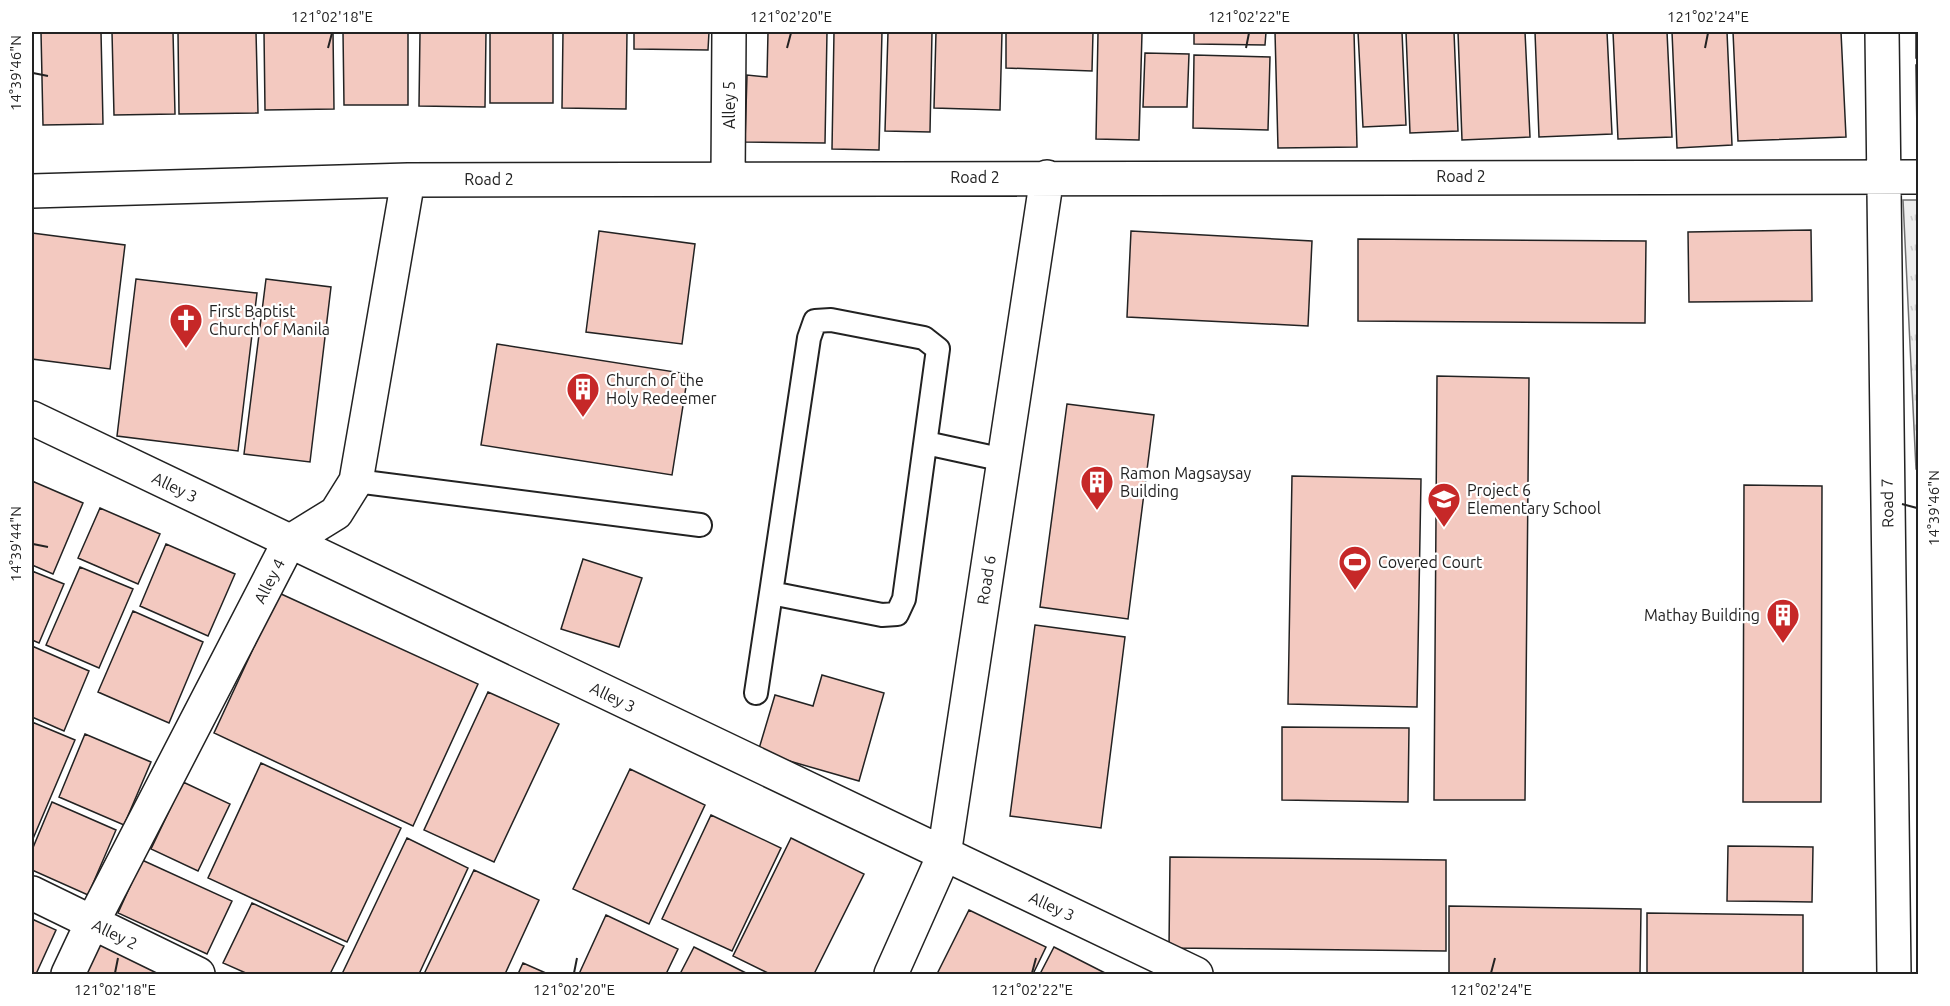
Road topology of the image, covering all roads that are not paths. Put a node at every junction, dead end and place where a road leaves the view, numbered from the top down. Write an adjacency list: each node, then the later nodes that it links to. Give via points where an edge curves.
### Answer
1 (729, 32): 6 (street, Alley 5)
2 (1882, 32): 3 (street, Road 7)
3 (1882, 176): 4 (street, Road 2); 5 (street, Road 2); 24 (street, Road 7)
4 (1047, 177): 6 (street, Road 2); 11 (street, Road 6)
5 (1918, 177)
6 (728, 179): 7 (street, Road 2)
7 (408, 180): 8 (street, Road 2); 12 (street, Alley 4)
8 (32, 191)
9 (32, 418): 14 (street, Alley 3)
10 (926, 443): 11 (lane); 15 (lane, via 904,599 897,614 882,615); 15 (lane, via 938,349 924,338 831,320 815,321 809,338)
11 (1004, 460): 17 (street, Road 6)
12 (356, 481): 13 (lane); 14 (street, Alley 4, via 336,513)
13 (700, 525)
14 (289, 542): 17 (street, Alley 3); 19 (street, Alley 4)
15 (771, 593): 16 (lane)
16 (756, 693)
17 (944, 855): 22 (street, Road 6); 23 (street, Alley 3)
18 (32, 893): 19 (street, Alley 2)
19 (92, 923): 20 (street, Alley 4); 21 (street, Alley 2)
20 (68, 975)
21 (198, 975)
22 (891, 975)
23 (1196, 975)
24 (1894, 975)

